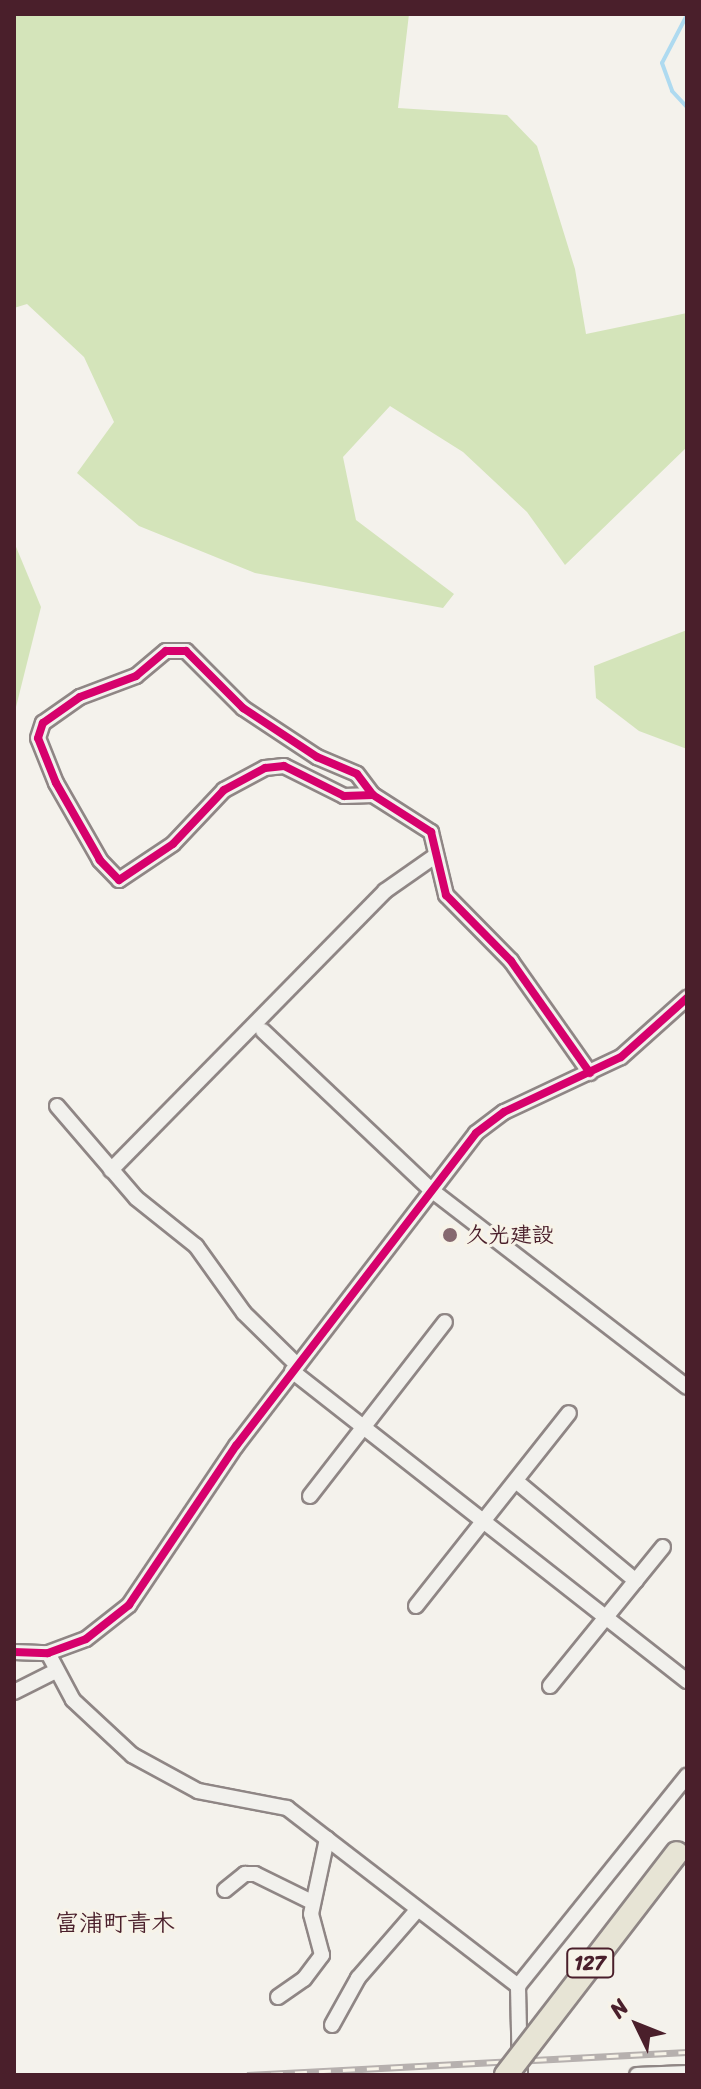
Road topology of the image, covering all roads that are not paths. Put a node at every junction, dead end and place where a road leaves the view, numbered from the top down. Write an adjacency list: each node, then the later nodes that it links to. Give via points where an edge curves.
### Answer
1 (373, 795): 1 (street, via 344,796 284,766 265,768 224,790 173,844 119,880 100,860 64,797 38,738 43,723 80,697 136,676 176,648 199,660 243,708 317,757 357,774); 2 (street, via 431,832)
2 (435, 856): 5 (street, via 446,895 511,961); 7 (street, via 385,891)
3 (687, 998): 5 (street, via 621,1057)
4 (263, 1031): 8 (street)
5 (590, 1073): 8 (street, via 504,1112 476,1133)
6 (57, 1106): 7 (street)
7 (111, 1170): 10 (street, via 136,1198 196,1246 244,1313)
8 (430, 1189): 10 (street); 11 (street)
9 (445, 1322): 13 (street)
10 (295, 1368): 13 (street); 22 (street, via 129,1605 109,1627)
11 (687, 1387)
12 (569, 1413): 14 (street)
13 (364, 1427): 15 (street); 16 (street)
14 (516, 1481): 16 (street); 18 (street)
15 (310, 1496)
16 (484, 1522): 19 (street); 20 (street)
17 (663, 1547): 18 (street)
18 (636, 1581): 20 (street)
19 (416, 1606)
20 (606, 1618): 24 (street); 25 (street)
21 (14, 1652): 22 (street)
22 (48, 1653): 23 (street)
23 (54, 1672): 26 (street); 28 (street, via 113,1740 152,1768 210,1794 287,1808)
24 (687, 1681)
25 (550, 1686)
26 (14, 1692)
27 (687, 1776): 33 (street)
28 (327, 1839): 31 (street); 32 (street)
29 (677, 1853): 37 (highway, 127, bridge)
30 (225, 1890): 31 (street, via 245,1874 255,1874)
31 (312, 1902): 34 (street, via 322,1955 304,1979)
32 (418, 1909): 33 (street); 35 (street, via 358,1978)
33 (518, 1986): 38 (street)
34 (278, 1997)
35 (332, 2025)
36 (687, 2073): 39 (street)
37 (506, 2075)
38 (520, 2075)
39 (637, 2075)

